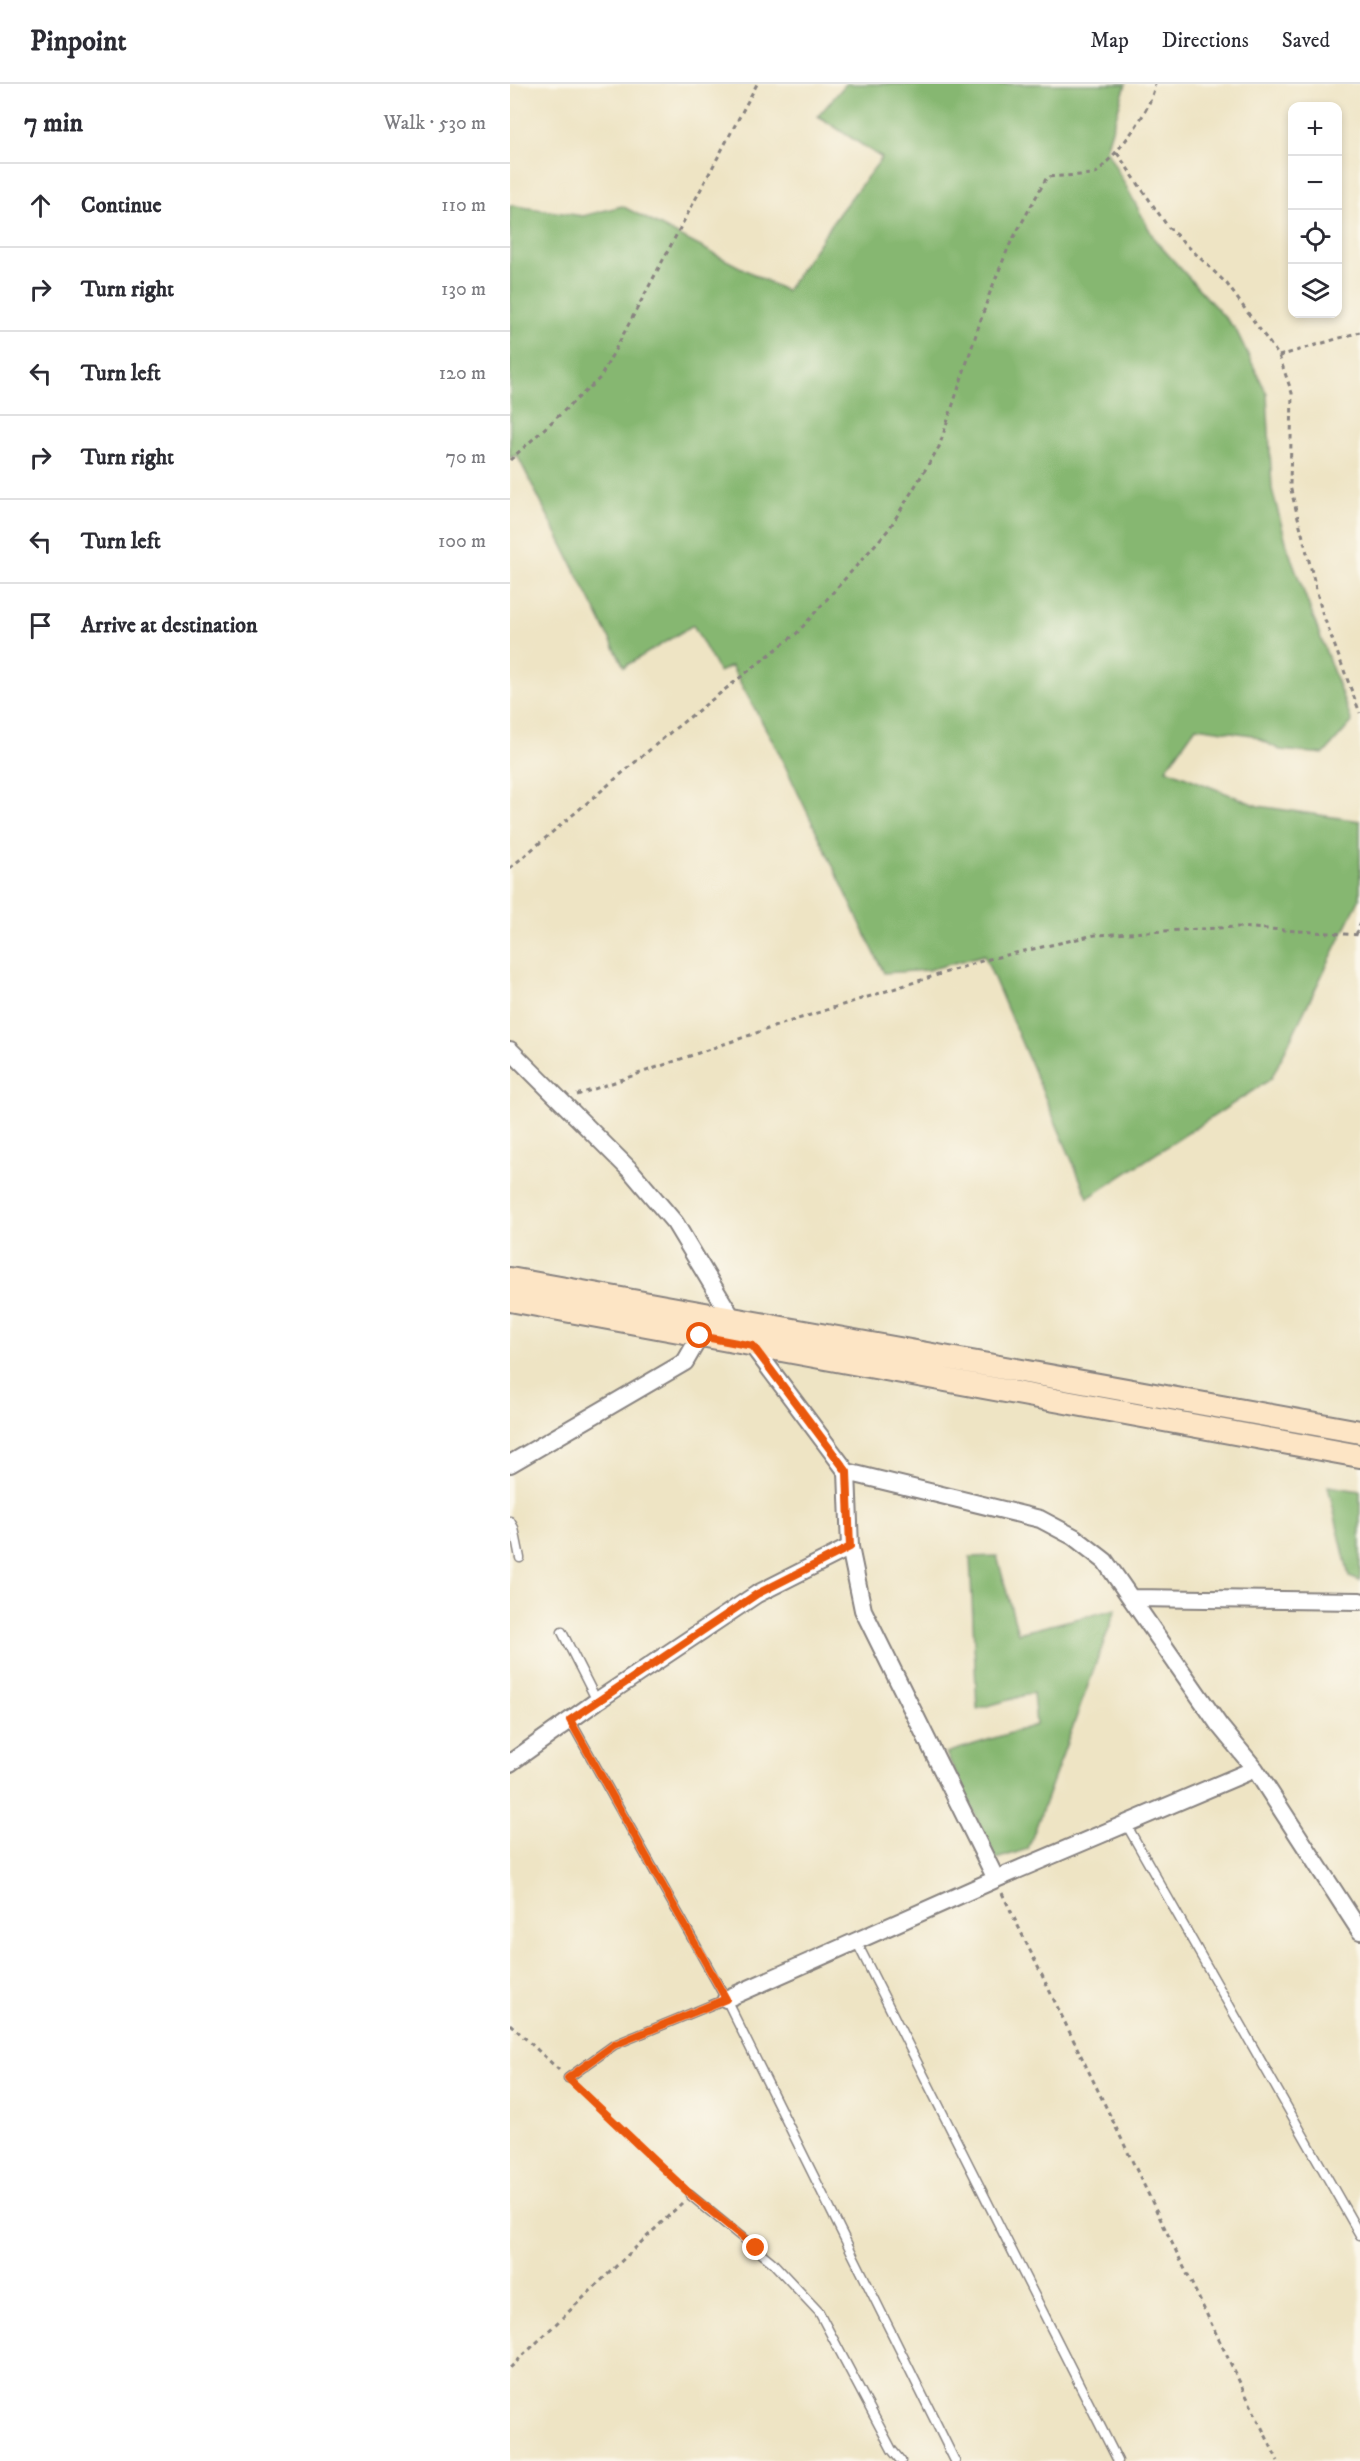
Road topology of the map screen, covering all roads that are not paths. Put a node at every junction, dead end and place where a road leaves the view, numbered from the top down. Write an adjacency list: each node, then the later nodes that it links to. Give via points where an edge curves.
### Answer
1 (510, 1050): 4 (street, via 631,1171 675,1223)
2 (510, 1279): 4 (street)
3 (510, 1300): 5 (street)
4 (734, 1321): 6 (street); 7 (street)
5 (700, 1336): 6 (street); 9 (street, via 685,1362)
6 (753, 1346): 8 (street); 10 (street)
7 (1360, 1432)
8 (1360, 1456)
9 (510, 1464)
10 (847, 1472): 12 (street); 14 (street, via 1040,1519 1074,1537 1105,1561)
11 (510, 1521): 13 (lane)
12 (850, 1547): 17 (street, via 757,1594); 22 (street, via 862,1610)
13 (520, 1558)
14 (1132, 1598): 15 (street); 20 (street, via 1219,1725)
15 (1360, 1601)
16 (562, 1632): 17 (lane)
17 (597, 1701): 18 (street)
18 (570, 1720): 19 (street); 25 (lane)
19 (510, 1763)
20 (1255, 1769): 21 (street); 23 (street)
21 (1126, 1824): 22 (street); 28 (lane)
22 (996, 1879): 24 (street)
23 (1360, 1931)
24 (856, 1941): 25 (street); 31 (lane)
25 (726, 1999): 26 (lane, via 614,2045); 30 (lane)
26 (568, 2078)
27 (690, 2194): 29 (lane, via 772,2262 819,2312 892,2450)
28 (1360, 2235)
29 (902, 2461)
30 (955, 2461)
31 (1118, 2461)

